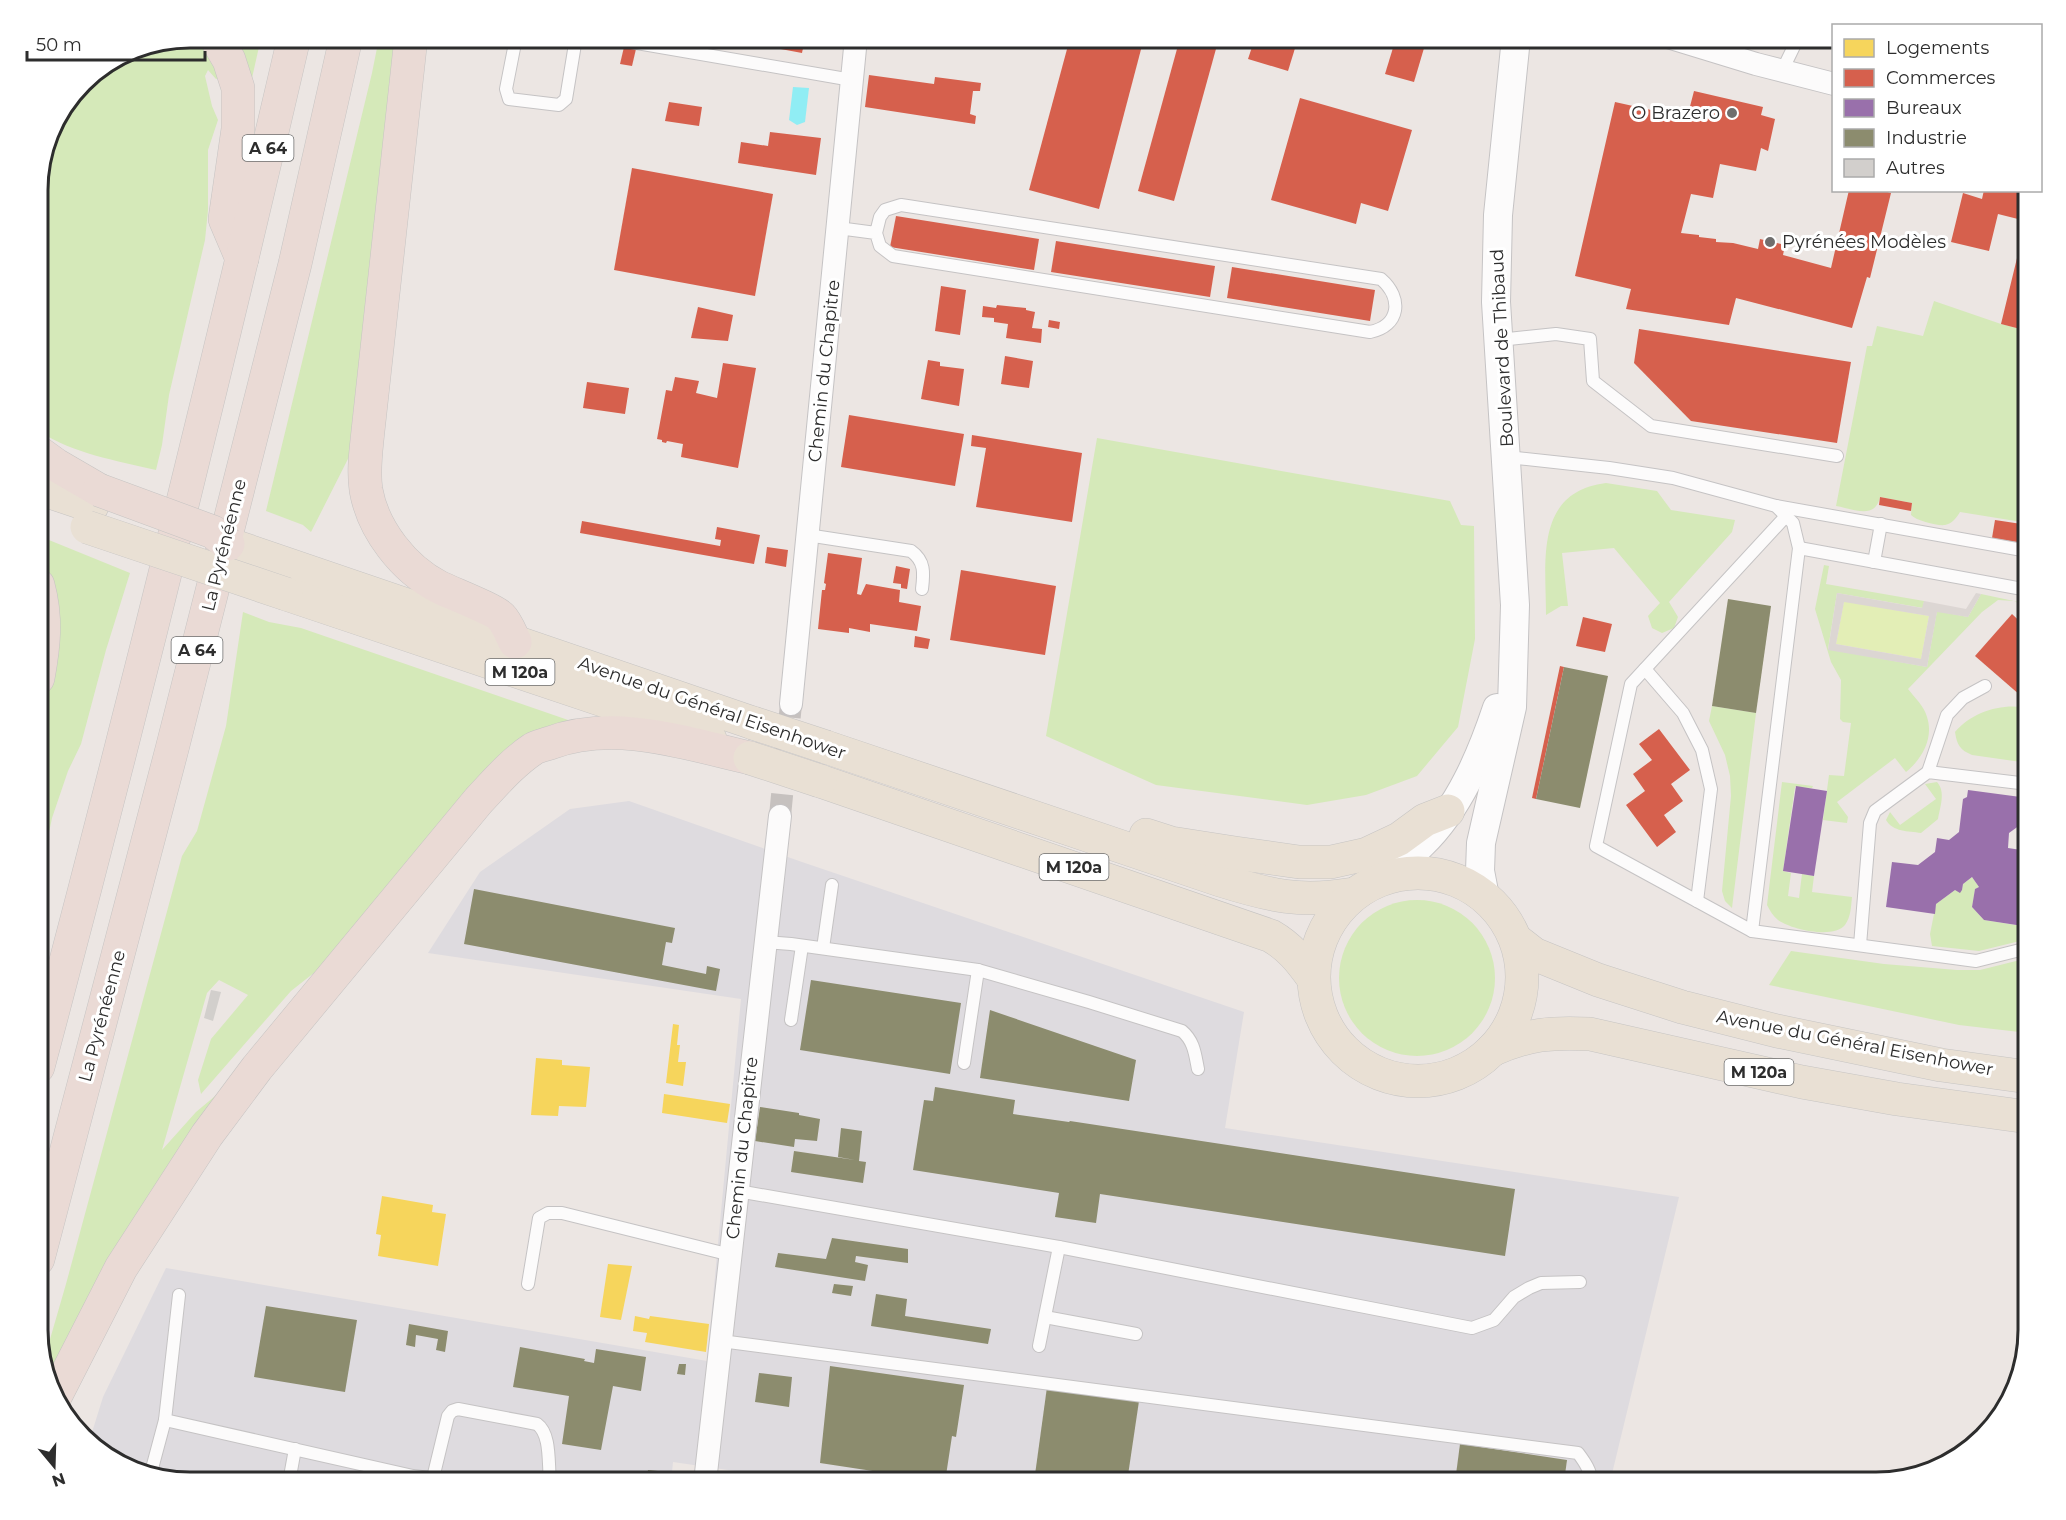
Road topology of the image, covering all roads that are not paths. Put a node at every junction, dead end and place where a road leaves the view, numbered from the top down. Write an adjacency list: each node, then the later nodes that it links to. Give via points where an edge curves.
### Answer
1 (222, 48): 17 (highway, via 238,88 238,129 225,219)
2 (292, 48): 17 (highway, A 64)
3 (344, 48): 68 (highway, La Pyrénéenne / A 64, via 280,321)
4 (410, 48): 36 (highway, via 364,471 366,492 376,520 410,567 437,586 501,616)
5 (514, 48): 6 (lane, via 506,89 509,99 559,105 566,99)
6 (574, 48)
7 (666, 48): 13 (lane)
8 (855, 48): 13 (street, Chemin du Chapitre)
9 (1515, 48): 18 (street, Boulevard de Thibaud, via 1497,214)
10 (1705, 48): 12 (street)
11 (1793, 48): 12 (lane)
12 (1782, 71): 14 (street)
13 (852, 80): 15 (street, Chemin du Chapitre)
14 (1832, 84)
15 (838, 228): 16 (lane); 28 (street, Chemin du Chapitre)
16 (876, 233): 16 (lane, via 885,210 901,205 1381,279 1395,297 1394,314 1390,324 1370,332 893,256 880,246)
17 (242, 259): 61 (highway, A 64)
18 (1499, 340): 19 (lane, via 1556,334 1590,339 1593,381 1651,426); 20 (street, Boulevard de Thibaud)
19 (1837, 456)
20 (1507, 457): 23 (lane, via 1673,478); 37 (street, Boulevard de Thibaud, via 1515,604)
21 (48, 459): 24 (highway)
22 (48, 492): 24 (main road, Avenue du Général Eisenhower / M 120a)
23 (1776, 506): 26 (lane); 27 (lane)
24 (93, 508): 25 (main road, Avenue du Général Eisenhower / M 120a); 29 (highway, bridge, via 213,532); 33 (main road, Avenue du Général Eisenhower / M 120a, bridge)
25 (48, 509)
26 (1786, 516): 30 (lane, via 1793,524); 38 (lane)
27 (1881, 524): 31 (lane); 32 (lane)
28 (807, 535): 35 (lane, via 911,551 924,570); 40 (street, Chemin du Chapitre)
29 (228, 544): 33 (main road, Avenue du Général Eisenhower / M 120a)
30 (1799, 548): 32 (lane); 51 (lane)
31 (2018, 549)
32 (1874, 562): 34 (lane)
33 (289, 579): 36 (main road, Avenue du Général Eisenhower / M 120a); 41 (main road, Avenue du Général Eisenhower / M 120a, via 692,730)
34 (2018, 588)
35 (922, 589)
36 (514, 642): 46 (main road, Avenue du Général Eisenhower / M 120a, bridge)
37 (1513, 660): 44 (street, Boulevard de Thibaud, via 1488,735); 49 (street, Boulevard de Thibaud, via 1512,707 1481,843 1480,871)
38 (1645, 669): 50 (lane, via 1683,713 1702,750 1711,789); 50 (lane, via 1631,684 1596,846)
39 (1985, 686): 42 (lane, via 1963,698 1947,715)
40 (790, 705)
41 (750, 758): 59 (main road, Avenue du Général Eisenhower / M 120a, bridge, via 1271,936 1299,957); 78 (highway, via 682,742 601,731 534,748 506,771 257,1068 207,1135 121,1268)
42 (1928, 772): 43 (lane); 54 (lane, via 1875,811 1870,823)
43 (2018, 783)
44 (1448, 812): 46 (main road, via 1425,820 1367,854 1331,862 1299,862 1171,843 1108,822); 48 (street, Boulevard de Thibaud, via 1424,843)
45 (780, 816): 53 (street, Chemin du Chapitre)
46 (1060, 825): 48 (main road, Avenue du Général Eisenhower / M 120a, via 1265,894 1330,898)
47 (832, 885): 56 (lane)
48 (1367, 886): 49 (main road, via 1401,873 1424,872 1467,884); 59 (main road, via 1337,910 1323,931 1315,953)
49 (1485, 897): 52 (main road, via 1498,909)
50 (1697, 901): 51 (lane)
51 (1752, 931): 54 (lane)
52 (1516, 940): 62 (main road, via 1523,979 1520,999 1505,1035); 65 (main road, Avenue du Général Eisenhower / M 120a, via 1534,954 1598,980 1682,1007 1917,1060)
53 (765, 942): 55 (lane); 67 (street, Chemin du Chapitre)
54 (1860, 945): 57 (lane, via 1976,961)
55 (802, 946): 56 (lane); 60 (lane)
56 (824, 948): 58 (lane)
57 (2018, 950)
58 (978, 970): 63 (lane); 64 (lane, via 1182,1030 1194,1047)
59 (1313, 978): 62 (main road, via 1322,1021 1349,1056 1368,1069 1410,1081 1433,1080 1455,1075)
60 (791, 1020)
61 (48, 1029)
62 (1492, 1050): 66 (main road, M 120a, via 1517,1039 1555,1033 1590,1034 1802,1082)
63 (964, 1063)
64 (1198, 1069)
65 (2018, 1075)
66 (2018, 1116)
67 (738, 1191): 69 (lane); 70 (street, Chemin du Chapitre)
68 (48, 1221)
69 (1059, 1246): 71 (lane, via 1472,1328 1494,1320 1514,1297 1529,1288 1541,1283); 74 (lane)
70 (730, 1255): 72 (lane, via 562,1213 548,1213 539,1218); 76 (street, Chemin du Chapitre)
71 (1580, 1282)
72 (528, 1284)
73 (179, 1295): 79 (lane)
74 (1045, 1317): 75 (lane); 77 (lane)
75 (1136, 1334)
76 (721, 1341): 86 (street, Chemin du Chapitre); 87 (lane, via 1578,1453)
77 (1039, 1346)
78 (60, 1387)
79 (165, 1420): 80 (lane); 81 (lane)
80 (295, 1449): 82 (lane); 83 (lane)
81 (153, 1467)
82 (291, 1472)
83 (396, 1472)
84 (434, 1472): 85 (lane, via 448,1416 458,1409 537,1424 543,1429)
85 (554, 1472)
86 (706, 1472)
87 (1589, 1472)

